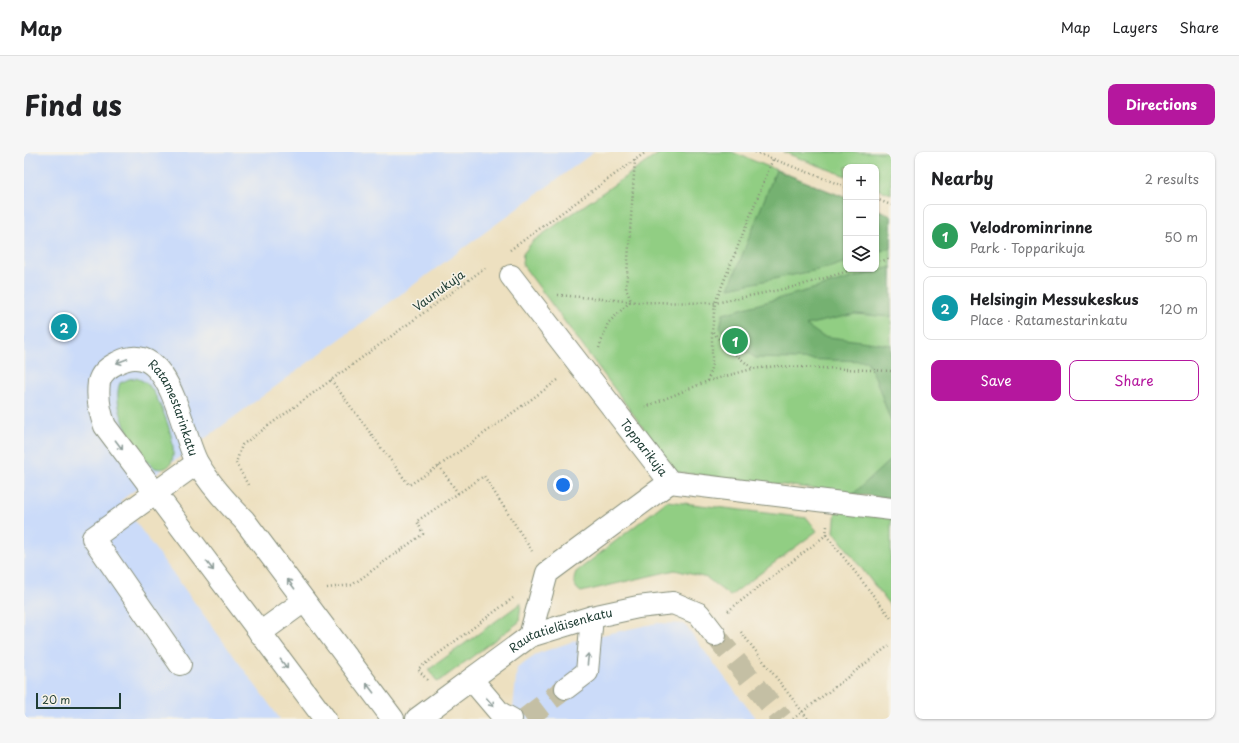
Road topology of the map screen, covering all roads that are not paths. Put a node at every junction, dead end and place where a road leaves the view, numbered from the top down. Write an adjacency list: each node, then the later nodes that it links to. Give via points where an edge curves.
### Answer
1 (511, 276): 3 (street, Topparikuja)
2 (197, 463): 4 (street); 4 (street, Ratamestarinkatu, one-way to 4, via 180,412 165,379 154,366 136,357 122,360 109,367 100,377 99,412 105,426); 6 (street, Ratamestarinkatu, one-way to 2)
3 (670, 482): 5 (street, Topparikuja); 10 (street, via 548,573)
4 (155, 493): 8 (street, Ratamestarinkatu, one-way to 8); 11 (street, via 93,538)
5 (891, 509)
6 (304, 601): 8 (street); 15 (street, Ratamestarinkatu, one-way to 6)
7 (592, 617): 9 (street, Rautatieläisenkatu, via 638,607 673,603 699,614); 10 (street, Rautatieläisenkatu); 13 (street, one-way to 7, via 587,672)
8 (260, 633): 14 (street, Ratamestarinkatu, one-way to 14)
9 (715, 635)
10 (530, 636): 12 (street, Rautatieläisenkatu)
11 (180, 664)
12 (472, 680): 16 (street, Rautatieläisenkatu); 17 (street, one-way to 17, via 500,713)
13 (566, 688)
14 (325, 719)
15 (393, 719)
16 (417, 719)
17 (511, 719)

